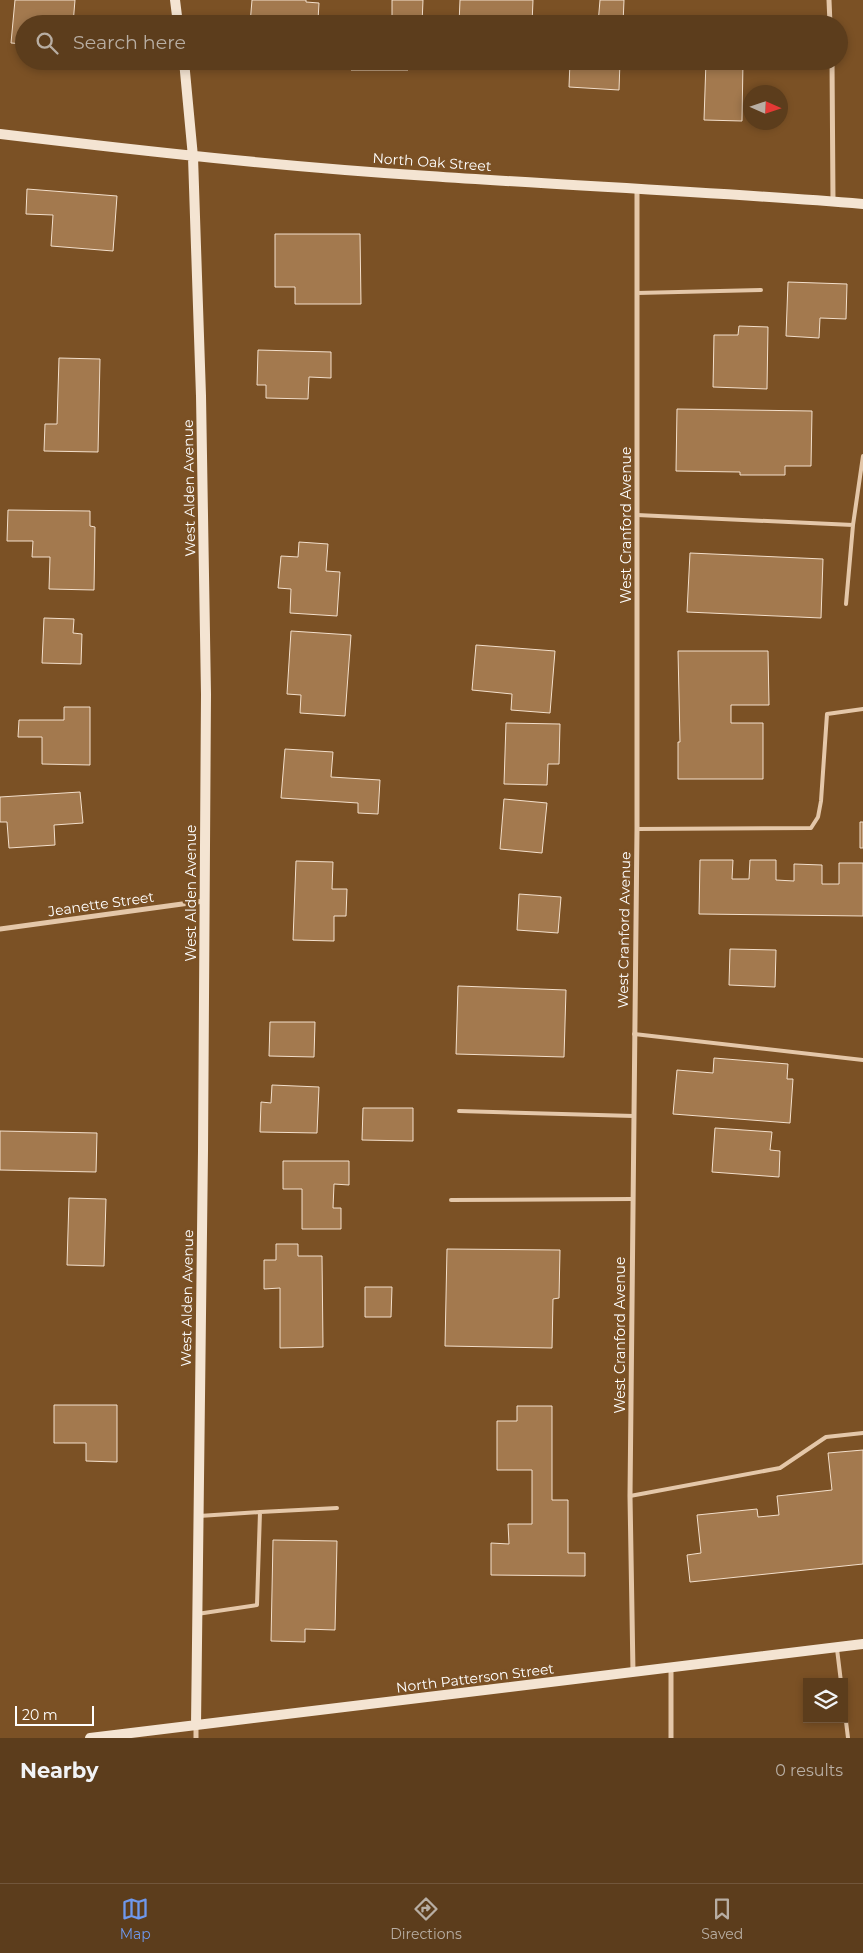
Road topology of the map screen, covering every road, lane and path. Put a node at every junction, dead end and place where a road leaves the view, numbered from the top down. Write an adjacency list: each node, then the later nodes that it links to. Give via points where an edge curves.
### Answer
1 (175, 0): 3 (street)
2 (829, 0): 4 (street)
3 (177, 15)
4 (830, 15)
5 (185, 70): 8 (street, West Alden Avenue)
6 (832, 70): 10 (street)
7 (0, 134): 8 (street, North Oak Street)
8 (193, 157): 9 (street, North Oak Street, via 428,176); 20 (street, West Alden Avenue, via 201,396)
9 (636, 188): 10 (street, North Oak Street); 13 (street, West Cranford Avenue)
10 (833, 201): 11 (street, North Oak Street)
11 (863, 204)
12 (761, 290): 13 (lane)
13 (637, 293): 15 (street, West Cranford Avenue)
14 (863, 456): 16 (lane)
15 (637, 515): 16 (lane); 19 (street, West Cranford Avenue)
16 (853, 525): 17 (lane)
17 (846, 604)
18 (863, 709): 19 (lane, via 827,714 821,801 818,817 811,828)
19 (637, 829): 22 (street, West Cranford Avenue)
20 (204, 901): 21 (street, Jeanette Street); 32 (street, West Alden Avenue)
21 (0, 929)
22 (634, 1034): 23 (lane); 25 (street, West Cranford Avenue)
23 (863, 1060)
24 (459, 1111): 25 (lane)
25 (634, 1116): 26 (street, West Cranford Avenue)
26 (632, 1199): 27 (lane); 29 (street, West Cranford Avenue)
27 (451, 1200)
28 (863, 1433): 29 (lane, via 826,1437 780,1468)
29 (630, 1496): 37 (street, West Cranford Avenue)
30 (337, 1508): 31 (lane)
31 (260, 1512): 32 (lane); 33 (lane, via 257,1605)
32 (199, 1516): 33 (street, West Alden Avenue)
33 (198, 1614): 40 (street, West Alden Avenue)
34 (863, 1644): 35 (street, North Patterson Street)
35 (837, 1647): 36 (street, North Patterson Street); 38 (lane)
36 (671, 1668): 37 (street, North Patterson Street); 43 (street)
37 (633, 1673): 40 (street, North Patterson Street)
38 (841, 1678)
39 (846, 1723): 44 (lane)
40 (196, 1725): 41 (street, North Patterson Street); 42 (street)
41 (90, 1738)
42 (196, 1738)
43 (672, 1738)
44 (848, 1738)

